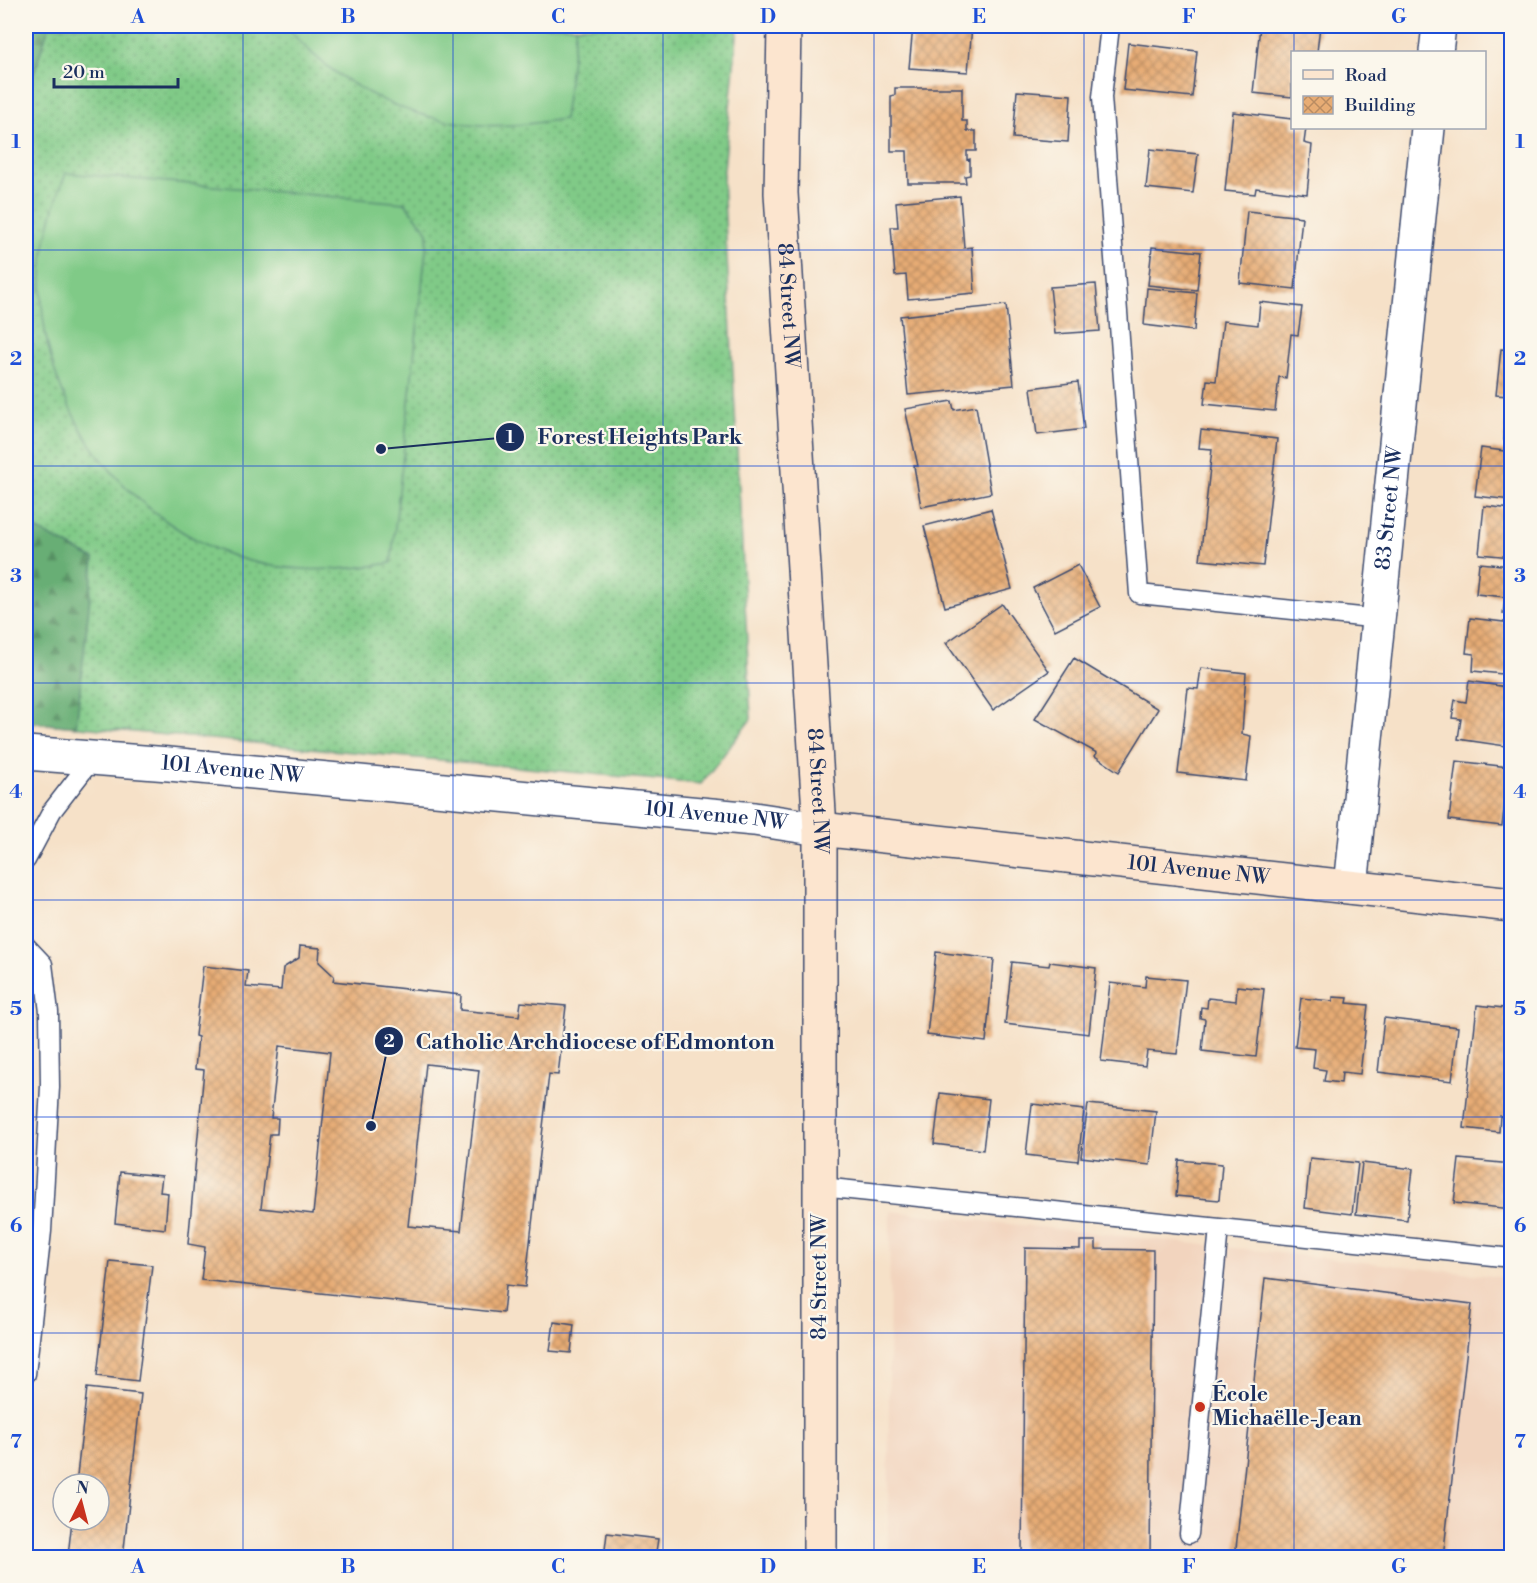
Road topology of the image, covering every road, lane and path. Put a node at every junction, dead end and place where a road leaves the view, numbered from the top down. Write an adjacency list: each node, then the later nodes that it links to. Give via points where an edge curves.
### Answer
1 (784, 26): 9 (main road, 84 Street NW, via 781,193)
2 (1110, 26): 6 (lane, via 1102,97 1139,594)
3 (1438, 26): 4 (street)
4 (1436, 51)
5 (1428, 129): 6 (street, 83 Street NW)
6 (1380, 619): 11 (street, 83 Street NW)
7 (26, 753): 8 (street, 101 Avenue NW)
8 (93, 758): 9 (street, 101 Avenue NW, via 754,819); 10 (lane, via 52,811)
9 (820, 829): 11 (main road, 101 Avenue NW); 14 (main road, 84 Street NW)
10 (26, 860)
11 (1351, 887): 12 (main road, 101 Avenue NW)
12 (1512, 905)
13 (26, 946): 17 (lane, via 43,964 50,1076 42,1231)
14 (821, 1187): 15 (lane); 19 (main road, 84 Street NW)
15 (1219, 1228): 16 (lane); 18 (lane)
16 (1512, 1258)
17 (26, 1374)
18 (1189, 1534)
19 (820, 1557)

